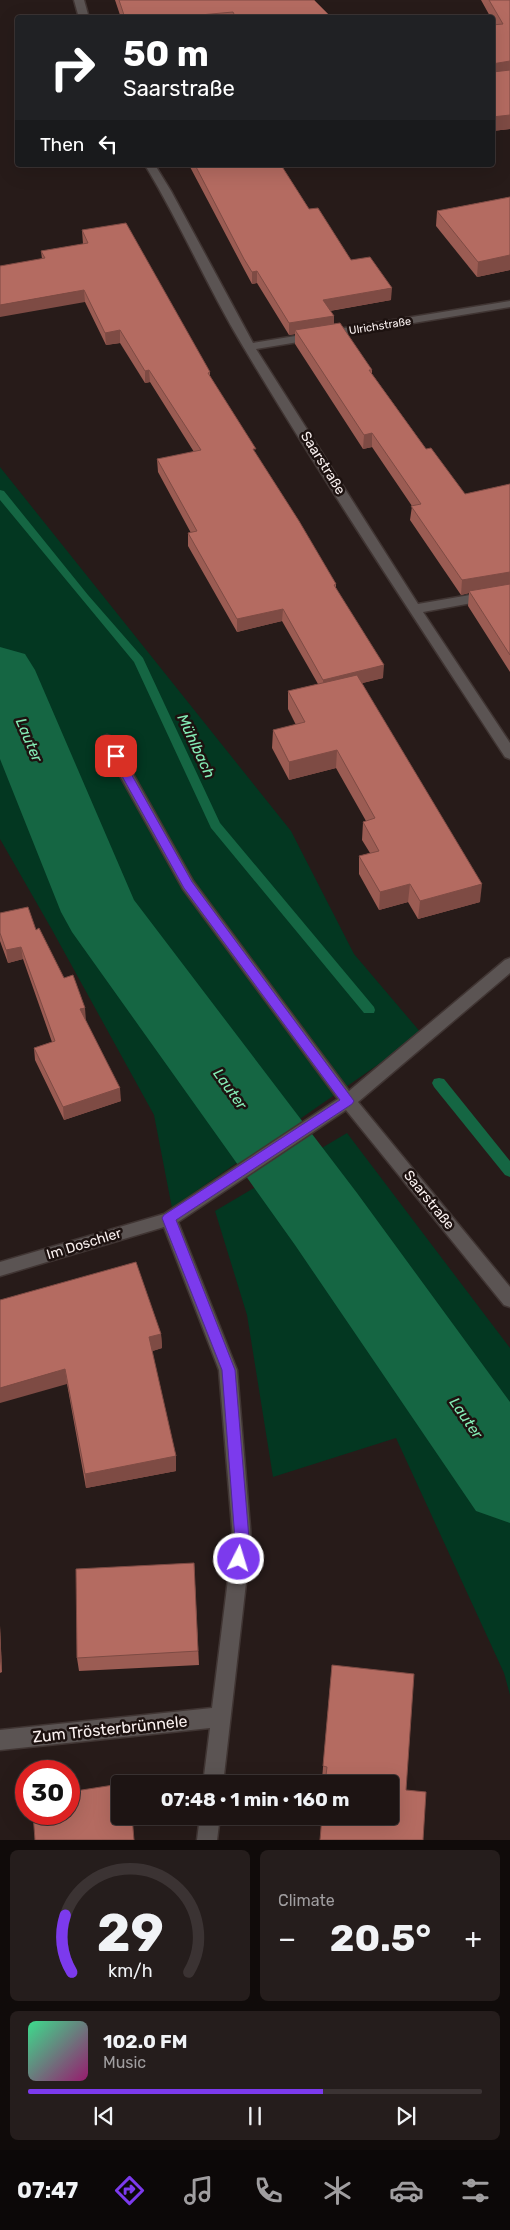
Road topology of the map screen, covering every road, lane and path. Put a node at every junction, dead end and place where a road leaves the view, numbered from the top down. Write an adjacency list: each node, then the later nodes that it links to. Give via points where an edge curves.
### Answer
1 (79, 0): 2 (street)
2 (83, 15)
3 (151, 167): 5 (street, Saarstraße)
4 (510, 304): 5 (street, Ulrichstraße)
5 (249, 346): 7 (street, Saarstraße)
6 (510, 592): 7 (street)
7 (415, 609): 9 (street, Saarstraße)
8 (107, 740): 11 (street, Saarstraße, via 188,885)
9 (510, 754)
10 (510, 964): 11 (street)
11 (348, 1101): 12 (street); 14 (street, Saarstraße)
12 (168, 1218): 13 (street, Im Doschler); 15 (street, via 228,1370 242,1539)
13 (0, 1269)
14 (510, 1300)
15 (219, 1717): 16 (street, Zum Trösterbrünnele); 17 (street)
16 (0, 1740)
17 (214, 1775)
18 (209, 1825): 19 (street)
19 (207, 1840)

